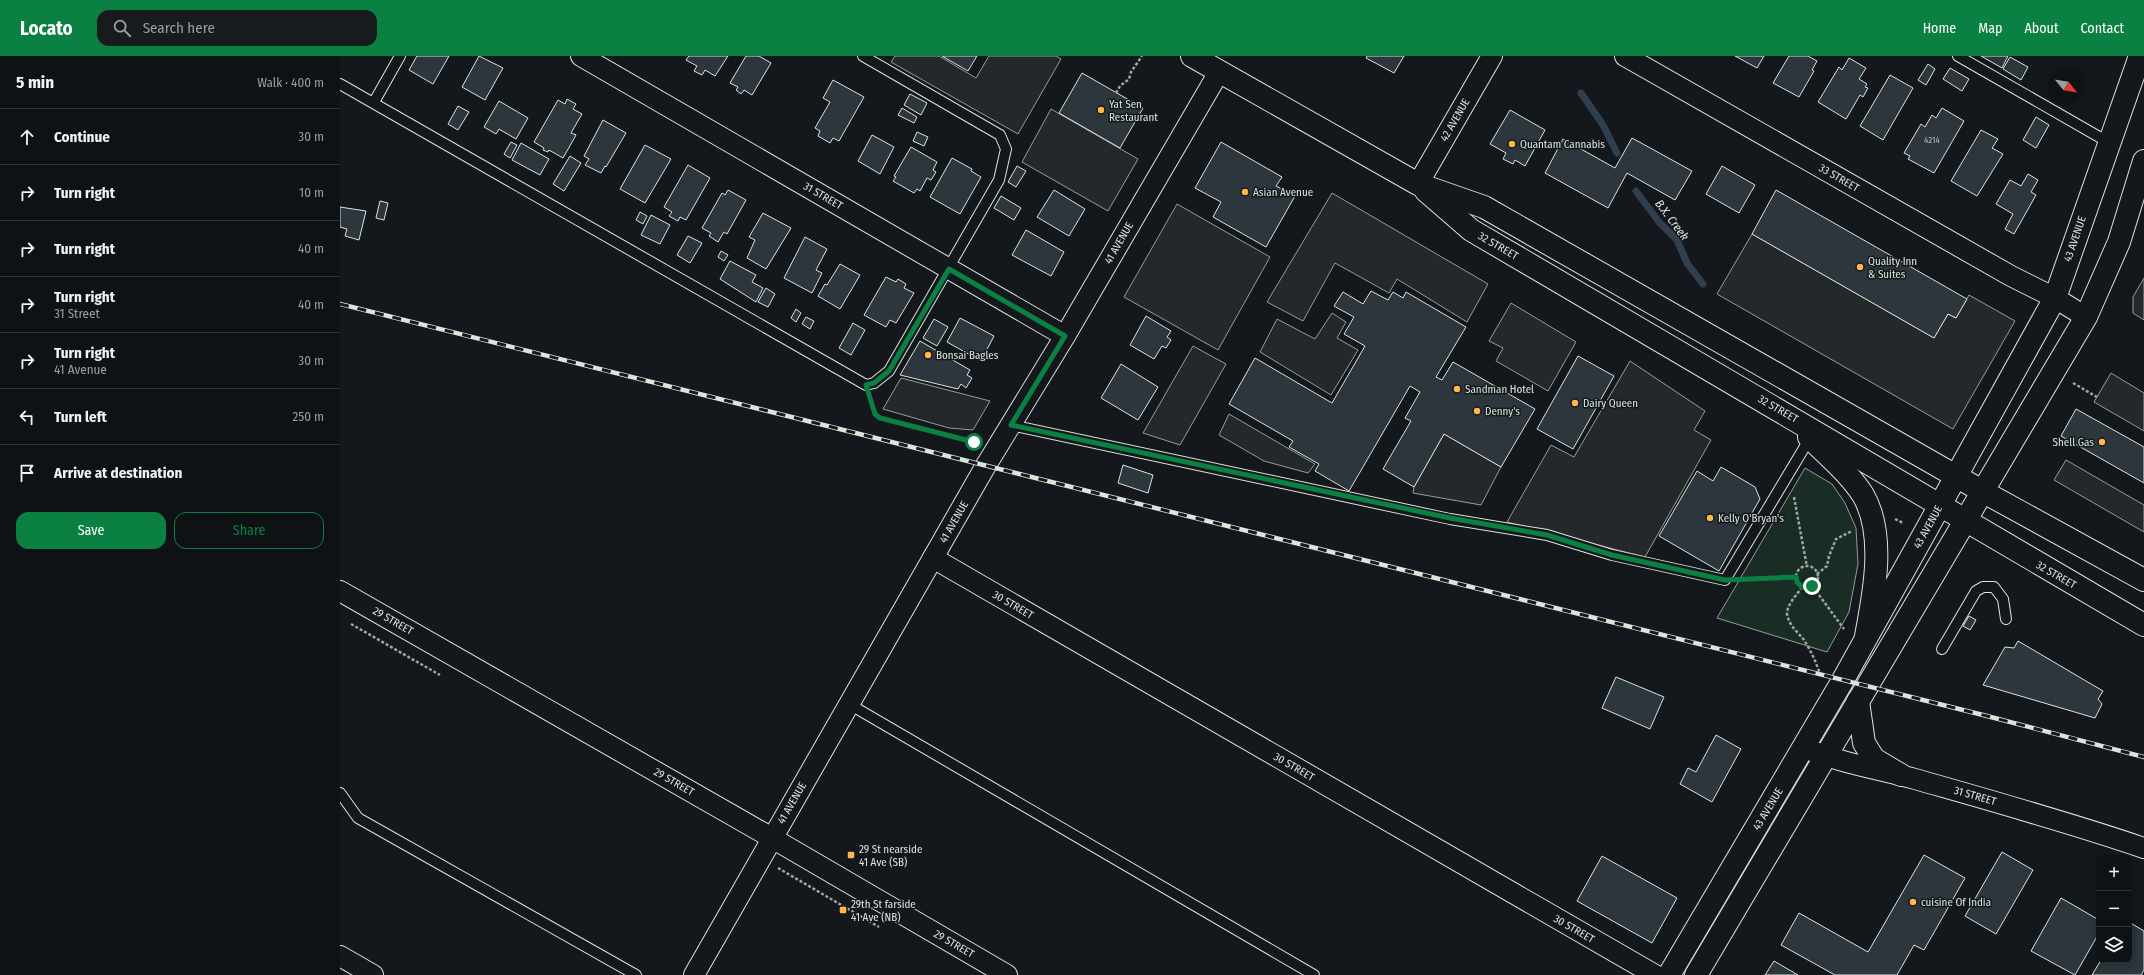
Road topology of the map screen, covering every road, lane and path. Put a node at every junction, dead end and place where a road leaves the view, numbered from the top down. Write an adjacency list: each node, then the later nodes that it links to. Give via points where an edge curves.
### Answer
1 (400, 56): 13 (lane)
2 (581, 56): 17 (street, 31 STREET)
3 (863, 56): 17 (lane, via 1000,136 1006,149 1000,180)
4 (1142, 56): 12 (path, via 1129,79)
5 (1192, 56): 10 (main road, 32 STREET)
6 (1492, 56): 16 (street, 42 AVENUE)
7 (1625, 56): 18 (street, 33 STREET)
8 (1958, 56): 14 (lane)
9 (2140, 56): 14 (main road, 43 AVENUE)
10 (1219, 72): 16 (main road, 32 STREET); 20 (street, 41 AVENUE)
11 (340, 84): 13 (lane)
12 (1116, 93)
13 (374, 102): 22 (lane)
14 (2108, 142): 18 (main road, 43 AVENUE)
15 (2144, 161): 19 (main road, 43 AVENUE, via 2119,242)
16 (1418, 184): 24 (main road, 32 STREET, via 1471,230); 29 (main road, 32 STREET, via 1484,207)
17 (949, 269): 20 (street, 31 STREET); 22 (lane, via 889,371 874,383)
18 (2054, 298): 19 (street, 33 STREET); 29 (main road, 43 AVENUE)
19 (2086, 317): 30 (main road, 43 AVENUE)
20 (1065, 336): 25 (street, 41 AVENUE)
21 (2069, 380): 23 (path)
22 (866, 385): 27 (path, via 875,414 880,418)
23 (2097, 397)
24 (1782, 412): 26 (main road); 31 (main road, 32 STREET)
25 (1011, 425): 34 (street, 41 AVENUE); 38 (lane, via 1450,518 1547,535 1612,555)
26 (1810, 438): 28 (lane); 46 (main road, via 1849,476 1863,496 1872,520 1876,556 1874,592)
27 (974, 442)
28 (1789, 473): 35 (path); 38 (lane)
29 (1957, 476): 30 (main road, 32 STREET); 31 (main road, 43 AVENUE)
30 (1982, 491): 32 (main road, 43 AVENUE); 39 (main road, 32 STREET)
31 (1941, 505): 32 (main road, 32 STREET); 46 (main road, 43 AVENUE)
32 (1965, 520): 44 (main road, 32 STREET); 49 (main road, 43 AVENUE)
33 (1853, 531): 36 (path, via 1836,539 1827,566)
34 (933, 558): 50 (street, 41 AVENUE); 65 (street, 30 STREET)
35 (1807, 567): 36 (path); 37 (path, via 1800,569)
36 (1817, 574): 40 (path, via 1817,581)
37 (1796, 577): 38 (path); 41 (path)
38 (1725, 580)
39 (2144, 580)
40 (1812, 586): 41 (path); 45 (path)
41 (1802, 587): 48 (path, via 1790,604 1787,614 1791,625 1814,657)
42 (340, 591): 55 (street, 29 STREET)
43 (2006, 619): 47 (lane, via 2003,598 1994,587 1983,587 1976,591)
44 (2144, 625)
45 (1844, 630)
46 (1866, 636): 51 (main road, 43 AVENUE)
47 (1942, 649)
48 (1820, 674)
49 (1858, 701): 52 (main road, 43 AVENUE); 53 (main road, via 1864,744 1874,759)
50 (849, 704): 55 (street, 41 AVENUE); 64 (lane)
51 (1805, 748): 52 (street, 31 STREET); 66 (main road, 43 AVENUE)
52 (1825, 757): 53 (street, 31 STREET); 67 (main road, 43 AVENUE)
53 (1901, 775): 56 (street, 31 STREET, via 2069,822)
54 (340, 793): 61 (lane, via 358,818)
55 (772, 838): 62 (street, 41 AVENUE); 63 (street, 29 STREET)
56 (2144, 848)
57 (789, 875): 58 (path)
58 (883, 929)
59 (340, 956): 60 (street)
60 (373, 975)
61 (636, 975)
62 (694, 975)
63 (1007, 975)
64 (1314, 975)
65 (1655, 975)
66 (1669, 975)
67 (1696, 975)

